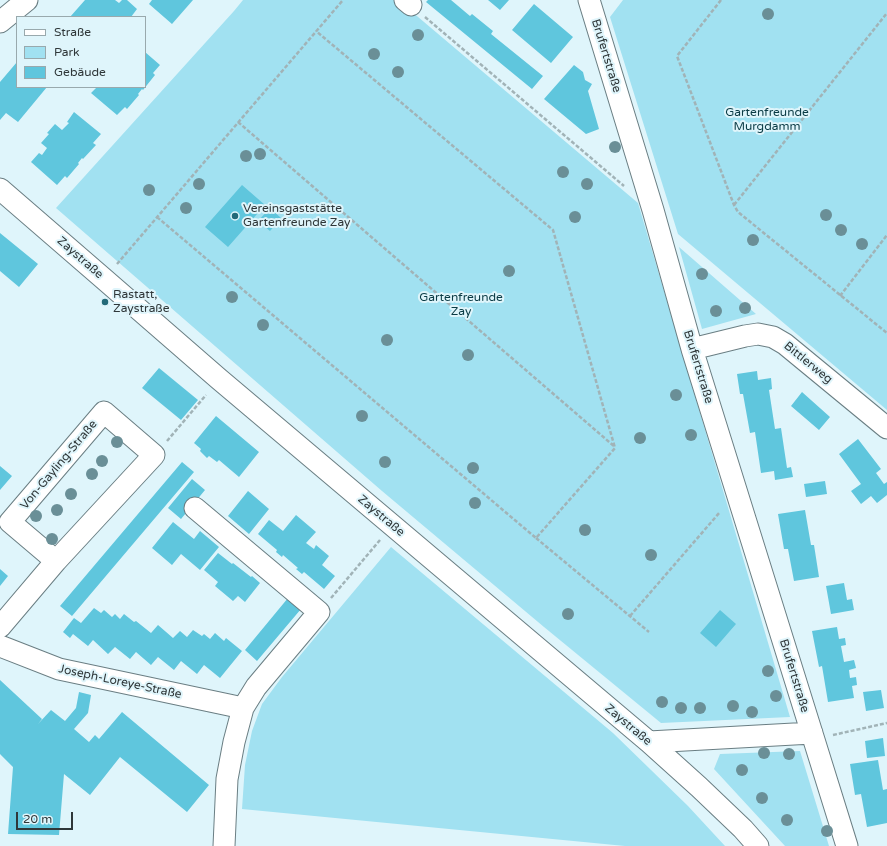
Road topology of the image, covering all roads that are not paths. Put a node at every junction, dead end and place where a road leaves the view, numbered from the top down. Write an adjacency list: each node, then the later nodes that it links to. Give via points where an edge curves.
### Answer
1 (27, 0): 3 (street)
2 (589, 0): 5 (street, Brufertstraße)
3 (0, 22)
4 (0, 190): 13 (street, Zaystraße, via 219,379)
5 (692, 349): 6 (street, Bittlerweg, via 758,334 773,337 785,344); 12 (street, Brufertstraße)
6 (887, 428)
7 (195, 508): 11 (street, via 319,612 256,687)
8 (56, 561): 8 (street, Von-Gayling-Straße, via 154,455 104,412 10,522); 9 (street)
9 (0, 627)
10 (0, 646): 11 (street, Joseph-Loreye-Straße, via 58,669)
11 (243, 708): 14 (street, via 227,779)
12 (813, 736): 13 (street); 16 (street, Brufertstraße)
13 (649, 742): 15 (street, Zaystraße, via 700,787)
14 (224, 846)
15 (758, 846)
16 (846, 846)

